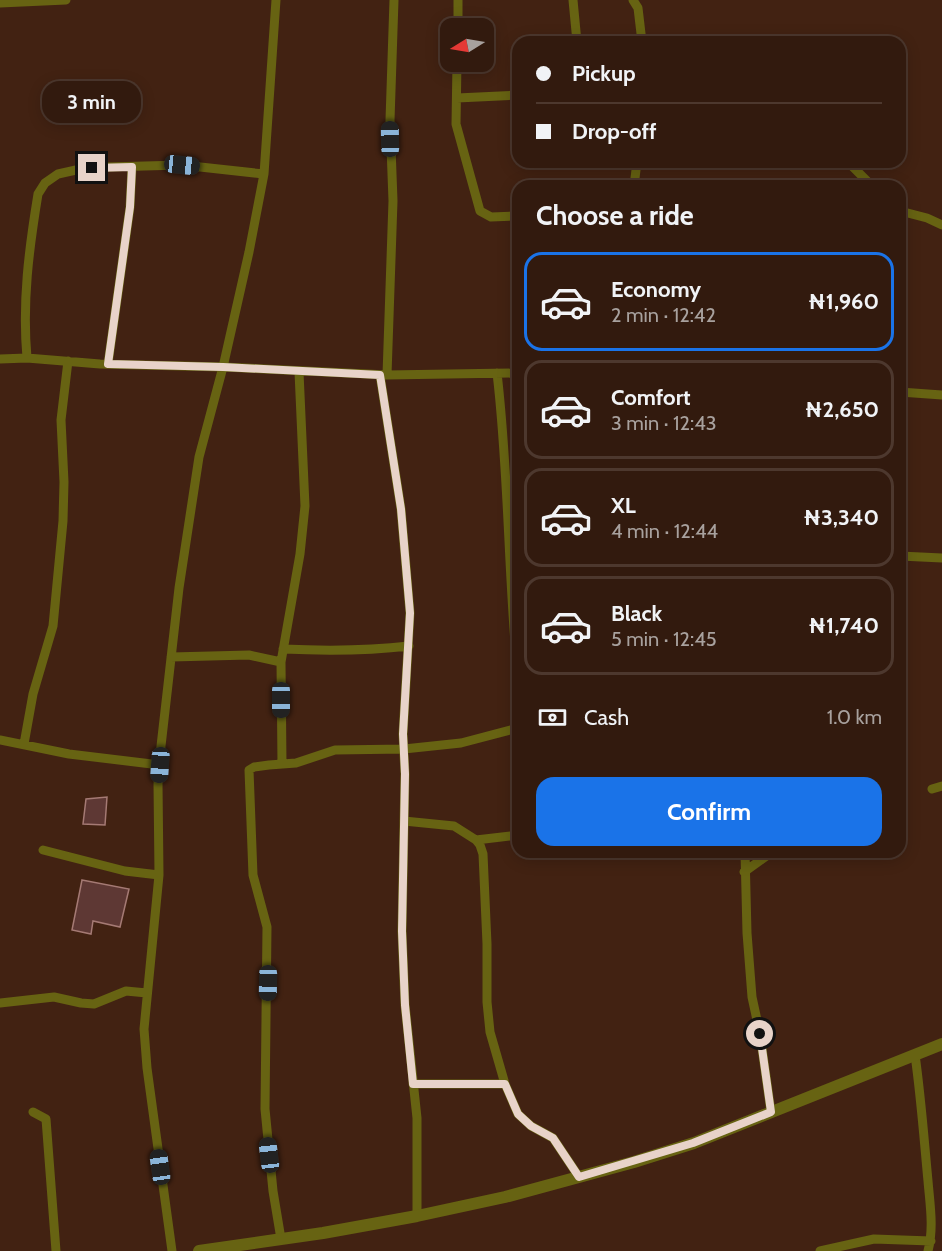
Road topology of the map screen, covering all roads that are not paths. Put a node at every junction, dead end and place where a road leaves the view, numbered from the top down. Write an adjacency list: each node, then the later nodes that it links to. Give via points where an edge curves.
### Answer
1 (66, 0): 7 (street)
2 (276, 0): 16 (street)
3 (394, 0): 29 (street, via 390,120 393,201)
4 (458, 0): 8 (street)
5 (573, 0): 9 (street)
6 (633, 0): 10 (street, via 638,8)
7 (0, 3)
8 (458, 18)
9 (576, 36)
10 (641, 36)
11 (458, 72): 13 (street)
12 (512, 95): 13 (street)
13 (458, 98): 19 (street, via 456,124 480,211 491,217)
14 (132, 167): 16 (street, via 182,165); 22 (street, via 58,174 38,194 26,276); 24 (street)
15 (854, 168): 17 (street)
16 (264, 174): 25 (street)
17 (866, 180)
18 (906, 213): 20 (street)
19 (512, 216)
20 (942, 225)
21 (0, 358): 22 (street)
22 (27, 358): 23 (street)
23 (68, 361): 24 (street); 41 (street, via 62,420 63,521 52,626)
24 (108, 364): 25 (street)
25 (223, 367): 26 (street); 37 (street, via 199,457)
26 (299, 372): 29 (street); 36 (street, via 305,506)
27 (496, 373): 28 (street); 29 (street); 34 (street, via 503,424)
28 (512, 373)
29 (384, 375): 35 (street, via 401,509)
30 (906, 392): 31 (street)
31 (942, 395)
32 (906, 556): 33 (street)
33 (942, 558)
34 (512, 613)
35 (409, 646): 36 (street, via 333,652); 42 (street)
36 (283, 649): 38 (street)
37 (171, 657): 38 (street, via 249,655); 44 (street)
38 (281, 663): 43 (street)
39 (512, 730): 42 (street, via 461,743)
40 (0, 740): 41 (street)
41 (24, 744): 44 (street, via 69,754)
42 (404, 749): 43 (street, via 335,750 309,760); 47 (street)
43 (282, 764): 65 (street, via 254,767 248,776 253,875 267,927 265,1109)
44 (160, 765): 54 (street)
45 (942, 786): 46 (street)
46 (932, 789)
47 (404, 821): 49 (street, via 454,826); 59 (street, via 402,931)
48 (512, 836): 49 (street)
49 (476, 840): 60 (street, via 484,861 490,1032)
50 (43, 850): 54 (street, via 125,871)
51 (744, 858): 53 (street)
52 (764, 858): 53 (street)
53 (744, 872): 62 (street, via 752,998)
54 (159, 875): 55 (street)
55 (147, 993): 56 (street, via 126,991 94,1004 54,997); 68 (street, via 147,1068)
56 (0, 1003)
57 (942, 1044): 58 (street)
58 (915, 1054): 62 (street); 66 (street)
59 (413, 1084): 60 (street); 64 (street)
60 (505, 1084): 63 (street, via 518,1114 553,1138)
61 (33, 1112): 67 (street, via 46,1119 47,1125)
62 (771, 1112): 63 (street, via 693,1143)
63 (579, 1177): 64 (street)
64 (417, 1216): 65 (street)
65 (281, 1239): 69 (street)
66 (931, 1241): 70 (street, via 874,1239); 71 (street)
67 (56, 1251)
68 (172, 1251)
69 (199, 1251)
70 (820, 1251)
71 (928, 1251)

